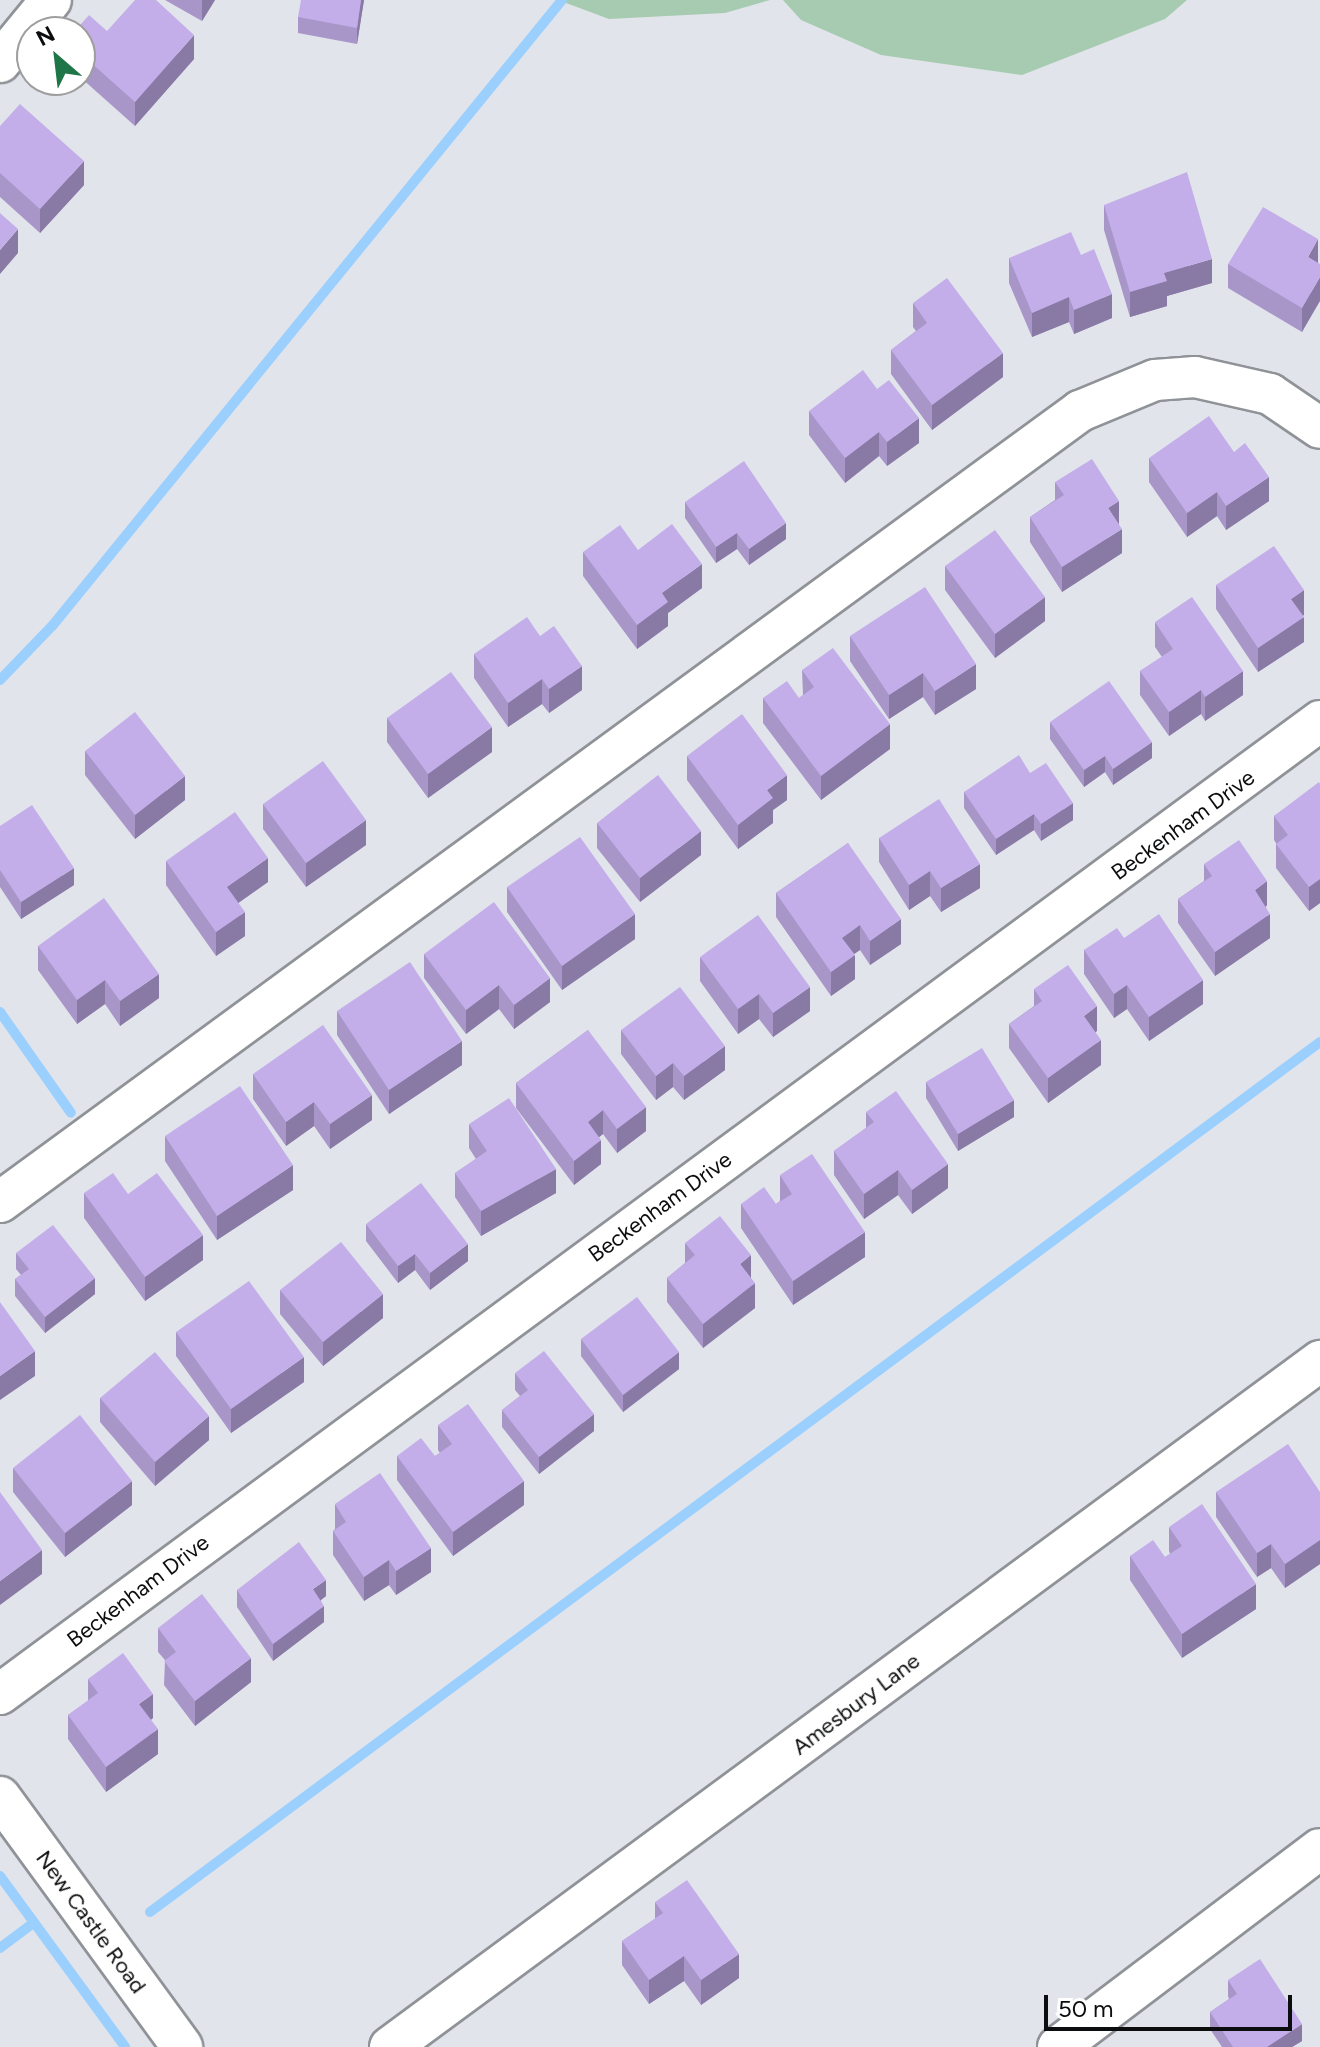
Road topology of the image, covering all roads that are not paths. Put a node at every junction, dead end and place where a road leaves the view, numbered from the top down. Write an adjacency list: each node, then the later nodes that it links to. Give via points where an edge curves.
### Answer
1 (51, 0): 2 (street)
2 (0, 62)
3 (1320, 428): 5 (street, via 1270,394 1195,377 1155,380 1080,411)
4 (1320, 721): 7 (street, Beckenham Drive)
5 (0, 1202)
6 (1320, 1361): 11 (street, Amesbury Lane)
7 (0, 1694)
8 (0, 1797): 10 (street, New Castle Road)
9 (1320, 1849): 12 (street)
10 (182, 2047)
11 (390, 2047)
12 (1058, 2047)

